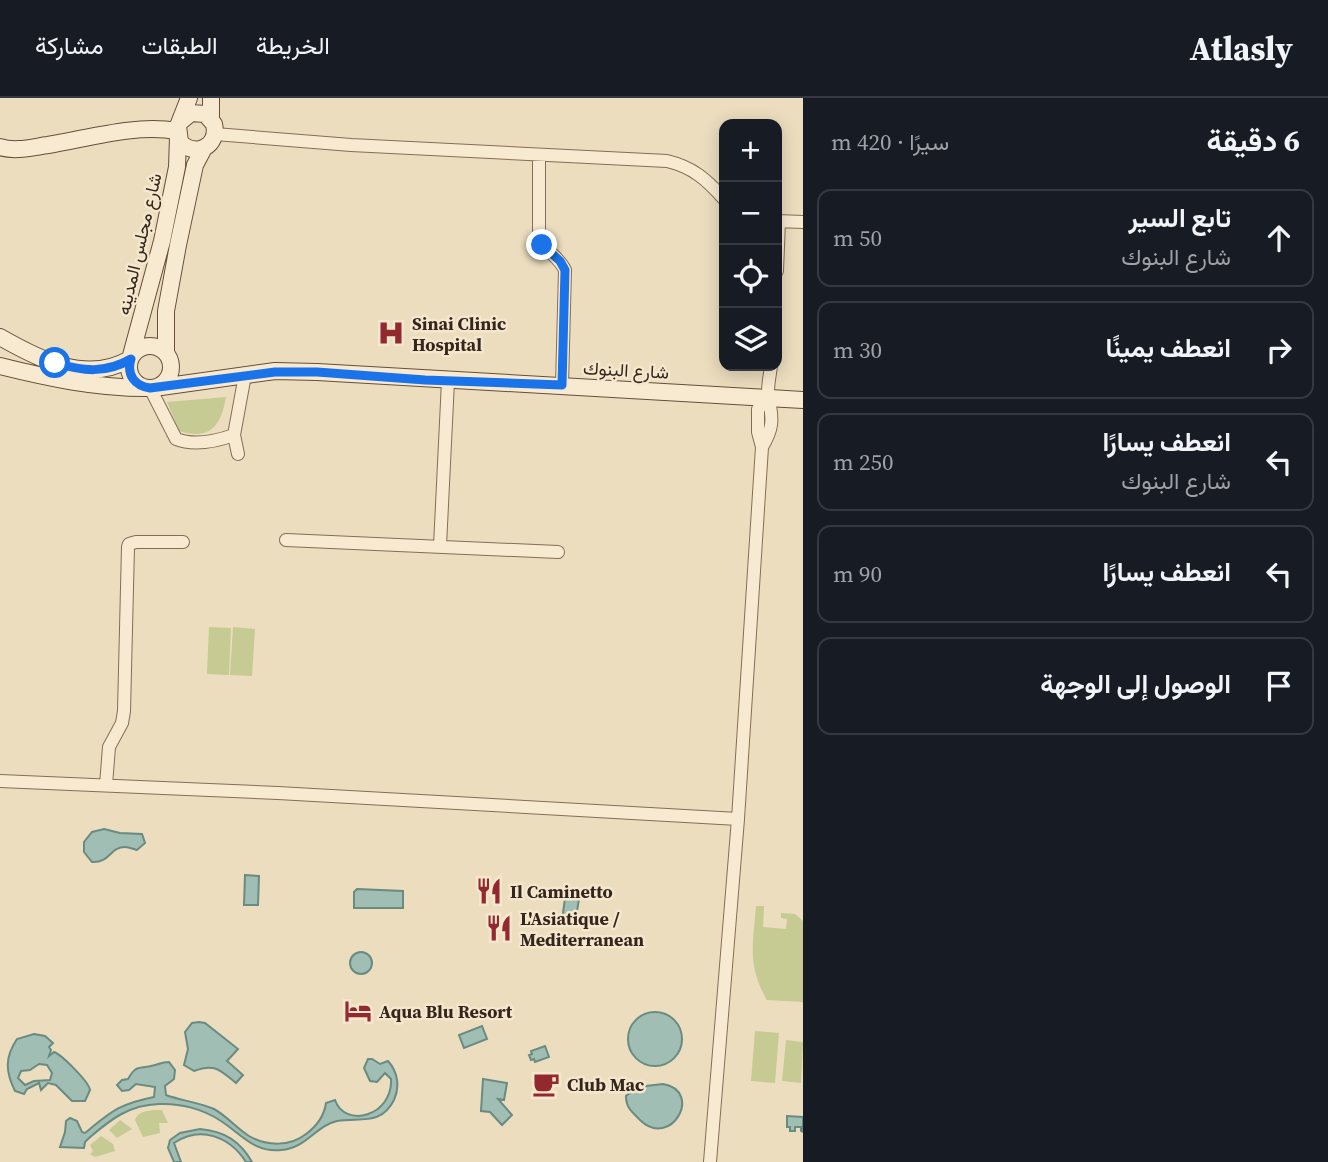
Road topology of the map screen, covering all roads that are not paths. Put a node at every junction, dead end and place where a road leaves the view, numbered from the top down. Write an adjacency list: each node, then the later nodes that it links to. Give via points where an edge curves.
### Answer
1 (189, 98): 4 (main road, شارع مجلس المدينه)
2 (211, 98): 3 (main road)
3 (213, 127): 4 (main road, via 198,112 191,113); 6 (main road, via 211,143); 7 (street, via 351,145)
4 (178, 130): 5 (main road, via 140,129); 6 (main road, via 188,148); 11 (main road, شارع مجلس المدينه)
5 (0, 148)
6 (204, 148): 11 (main road, شارع مجلس المدينه)
7 (539, 155): 8 (street, via 667,161 701,175); 19 (street, via 539,237 565,270)
8 (719, 195)
9 (782, 221): 10 (street)
10 (803, 222)
11 (170, 243): 13 (main road, شارع مجلس المدينه); 14 (main road, شارع مجلس المدينه)
12 (0, 337): 14 (main road, via 41,359 80,370 107,370)
13 (166, 353): 14 (main road, via 144,347); 20 (main road, via 171,371 165,382)
14 (131, 359): 20 (main road, via 132,378)
15 (0, 366): 20 (main road, شارع البنوك, via 62,381)
16 (771, 371): 21 (street)
17 (245, 375): 18 (main road, شارع البنوك, via 282,372); 20 (main road, شارع البنوك); 23 (street)
18 (448, 381): 19 (main road, شارع البنوك); 27 (street)
19 (562, 385): 21 (main road, شارع البنوك)
20 (150, 388): 23 (street, via 176,439 185,443)
21 (768, 398): 22 (main road, شارع البنوك); 31 (street, via 759,407 762,447)
22 (803, 400)
23 (234, 435): 24 (street)
24 (238, 454)
25 (286, 540): 27 (street)
26 (183, 542): 30 (street, via 136,542 128,547 124,711 109,747)
27 (440, 546): 28 (street)
28 (558, 552)
29 (0, 781): 30 (street)
30 (106, 785): 31 (street)
31 (738, 819): 32 (street)
32 (710, 1162)

